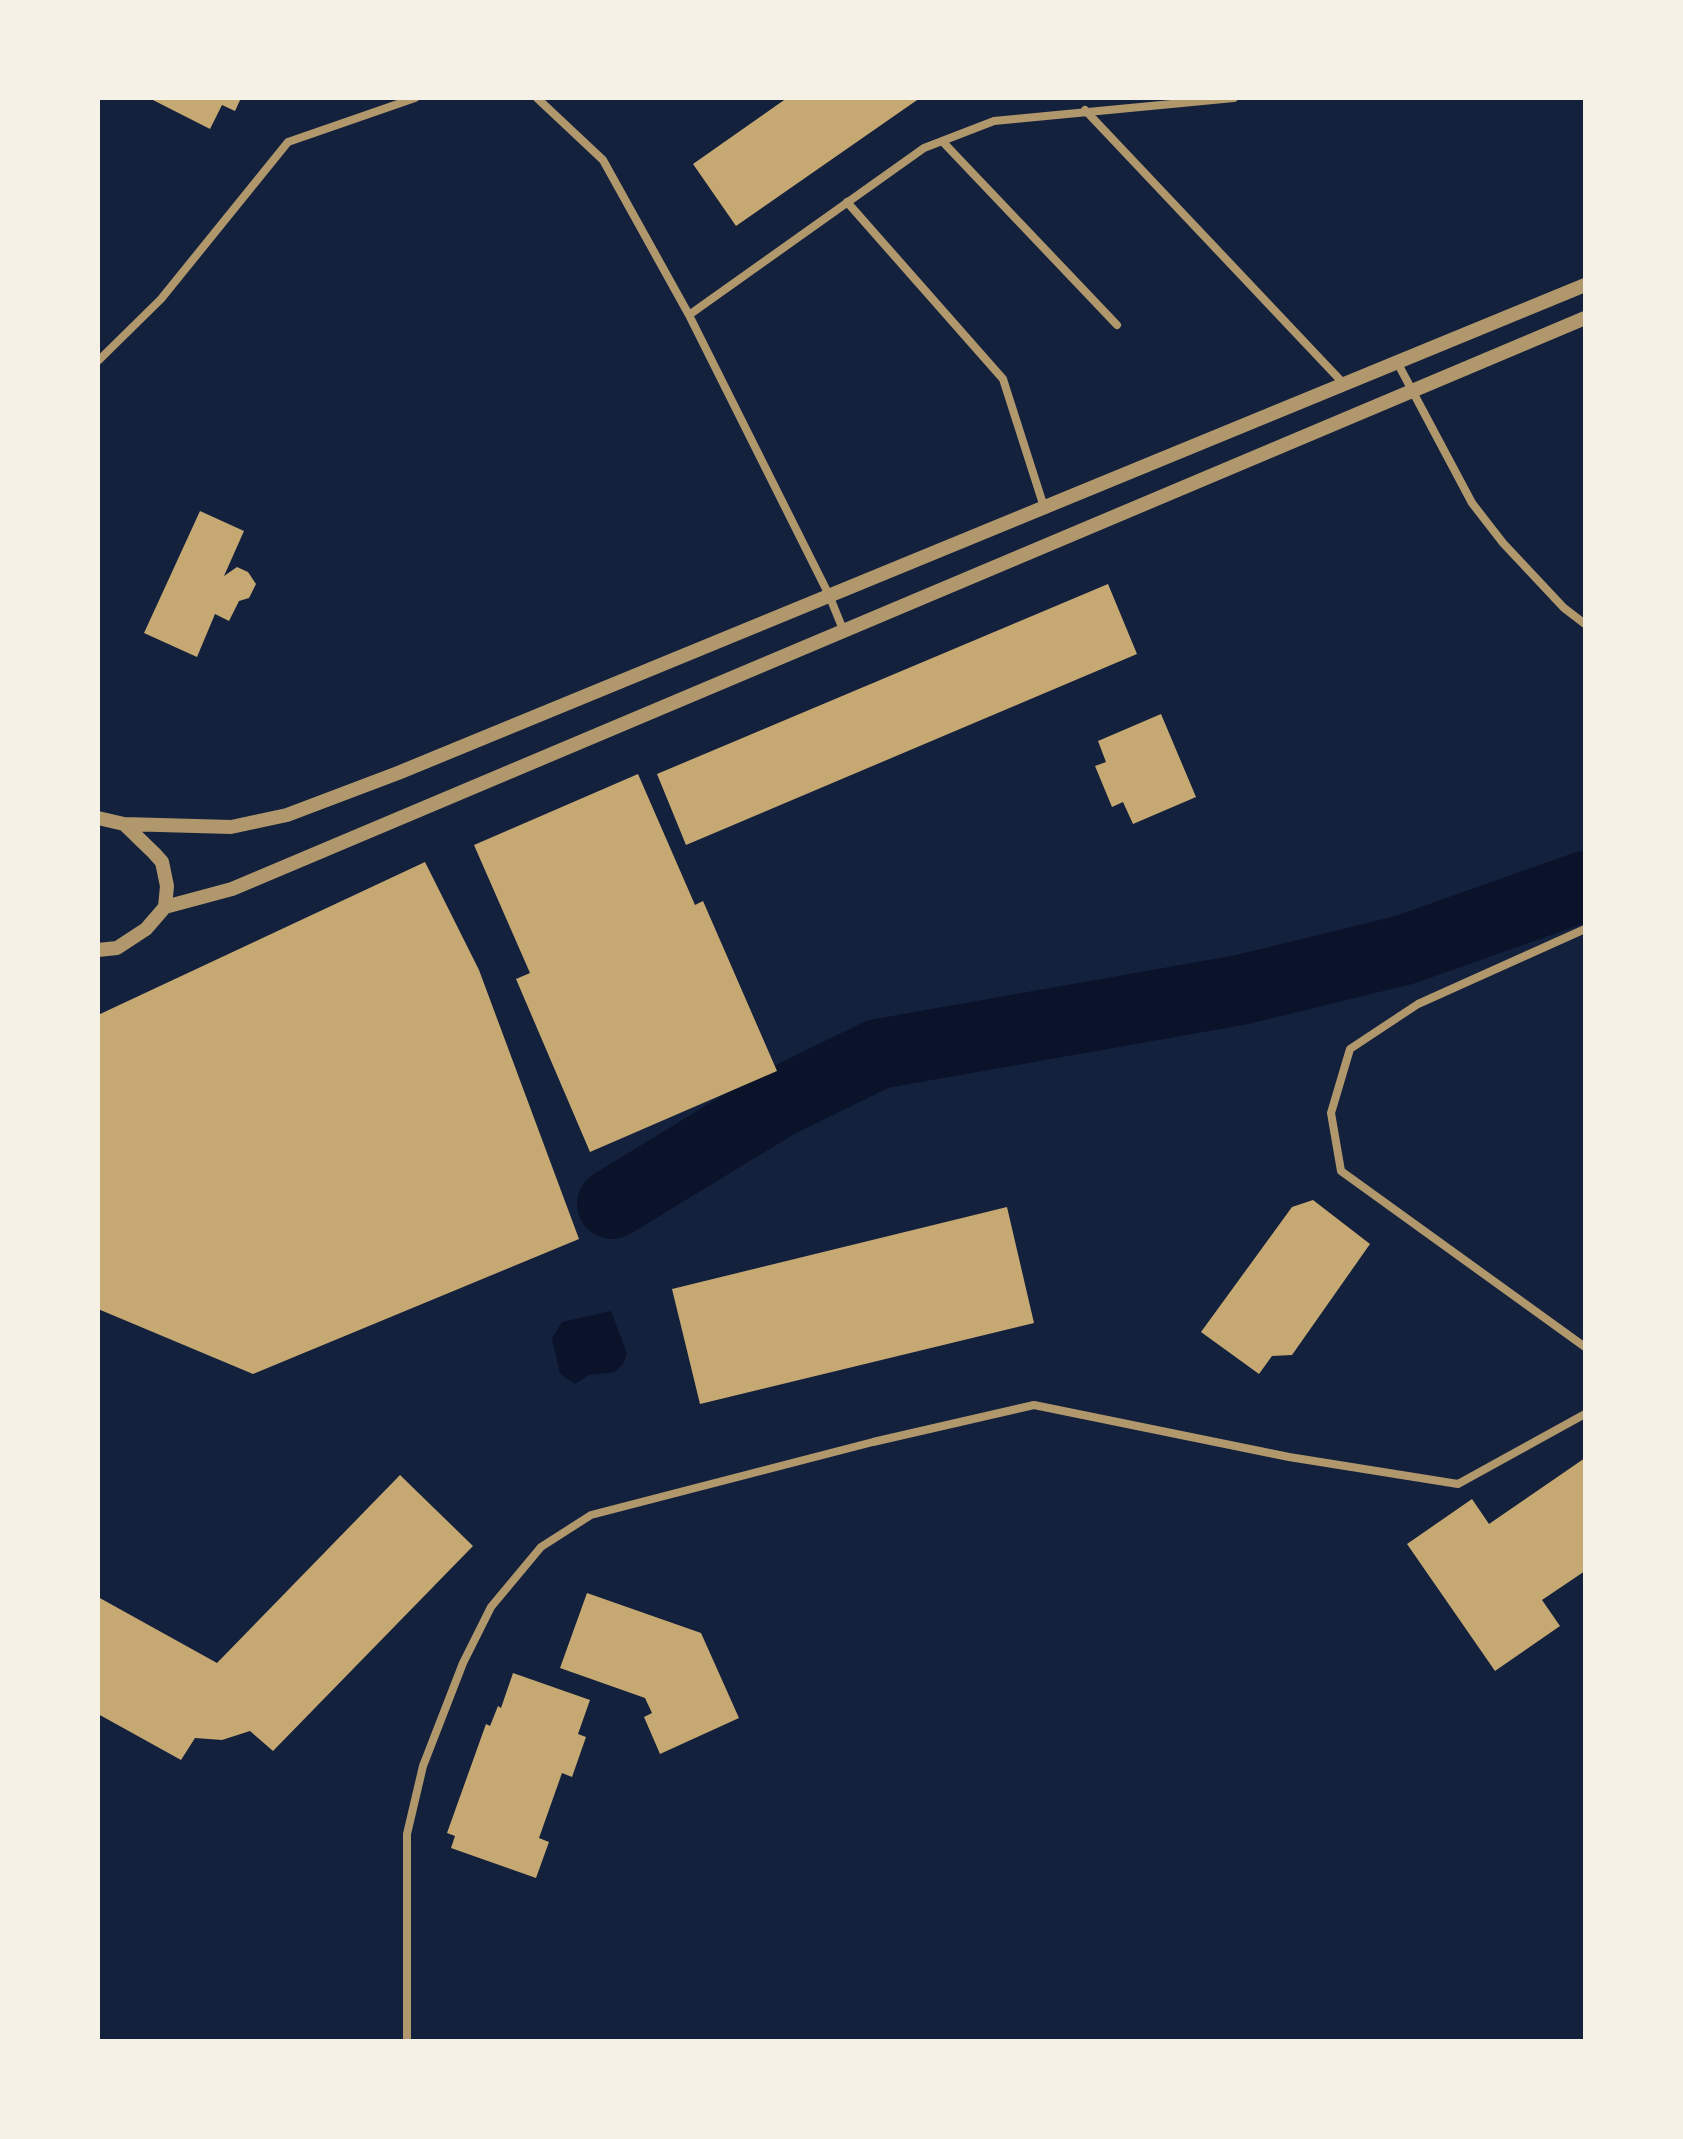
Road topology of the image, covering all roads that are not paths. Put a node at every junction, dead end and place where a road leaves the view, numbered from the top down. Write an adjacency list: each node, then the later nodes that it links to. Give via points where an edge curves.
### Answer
1 (415, 98): 11 (street, via 288,142 161,299)
2 (537, 98): 8 (street, via 603,160)
3 (1234, 98): 4 (street)
4 (1085, 110): 5 (street, via 994,121); 13 (street)
5 (942, 141): 6 (street); 10 (street)
6 (847, 202): 8 (street); 15 (street, via 1003,379)
7 (1585, 285): 12 (street)
8 (689, 315): 16 (street)
9 (1585, 318): 14 (street)
10 (1117, 325)
11 (98, 361)
12 (1397, 362): 13 (street); 14 (street)
13 (1344, 384): 15 (street)
14 (1410, 391): 17 (street, via 1472,503 1503,543); 18 (street)
15 (1044, 507): 16 (street)
16 (829, 595): 18 (street); 20 (street, via 287,815 231,827)
17 (1585, 624)
18 (844, 632): 21 (street, via 232,889)
19 (98, 818): 20 (street)
20 (124, 824): 21 (street, via 162,862)
21 (165, 907): 23 (street, via 133,940)
22 (1585, 929): 24 (street, via 1418,1004 1350,1049 1331,1113 1341,1171)
23 (98, 950)
24 (1585, 1347)
25 (1585, 1414): 26 (street, via 1458,1484 1289,1457 1034,1405 591,1515 541,1547 491,1607 423,1766 407,1834)
26 (407, 2041)

